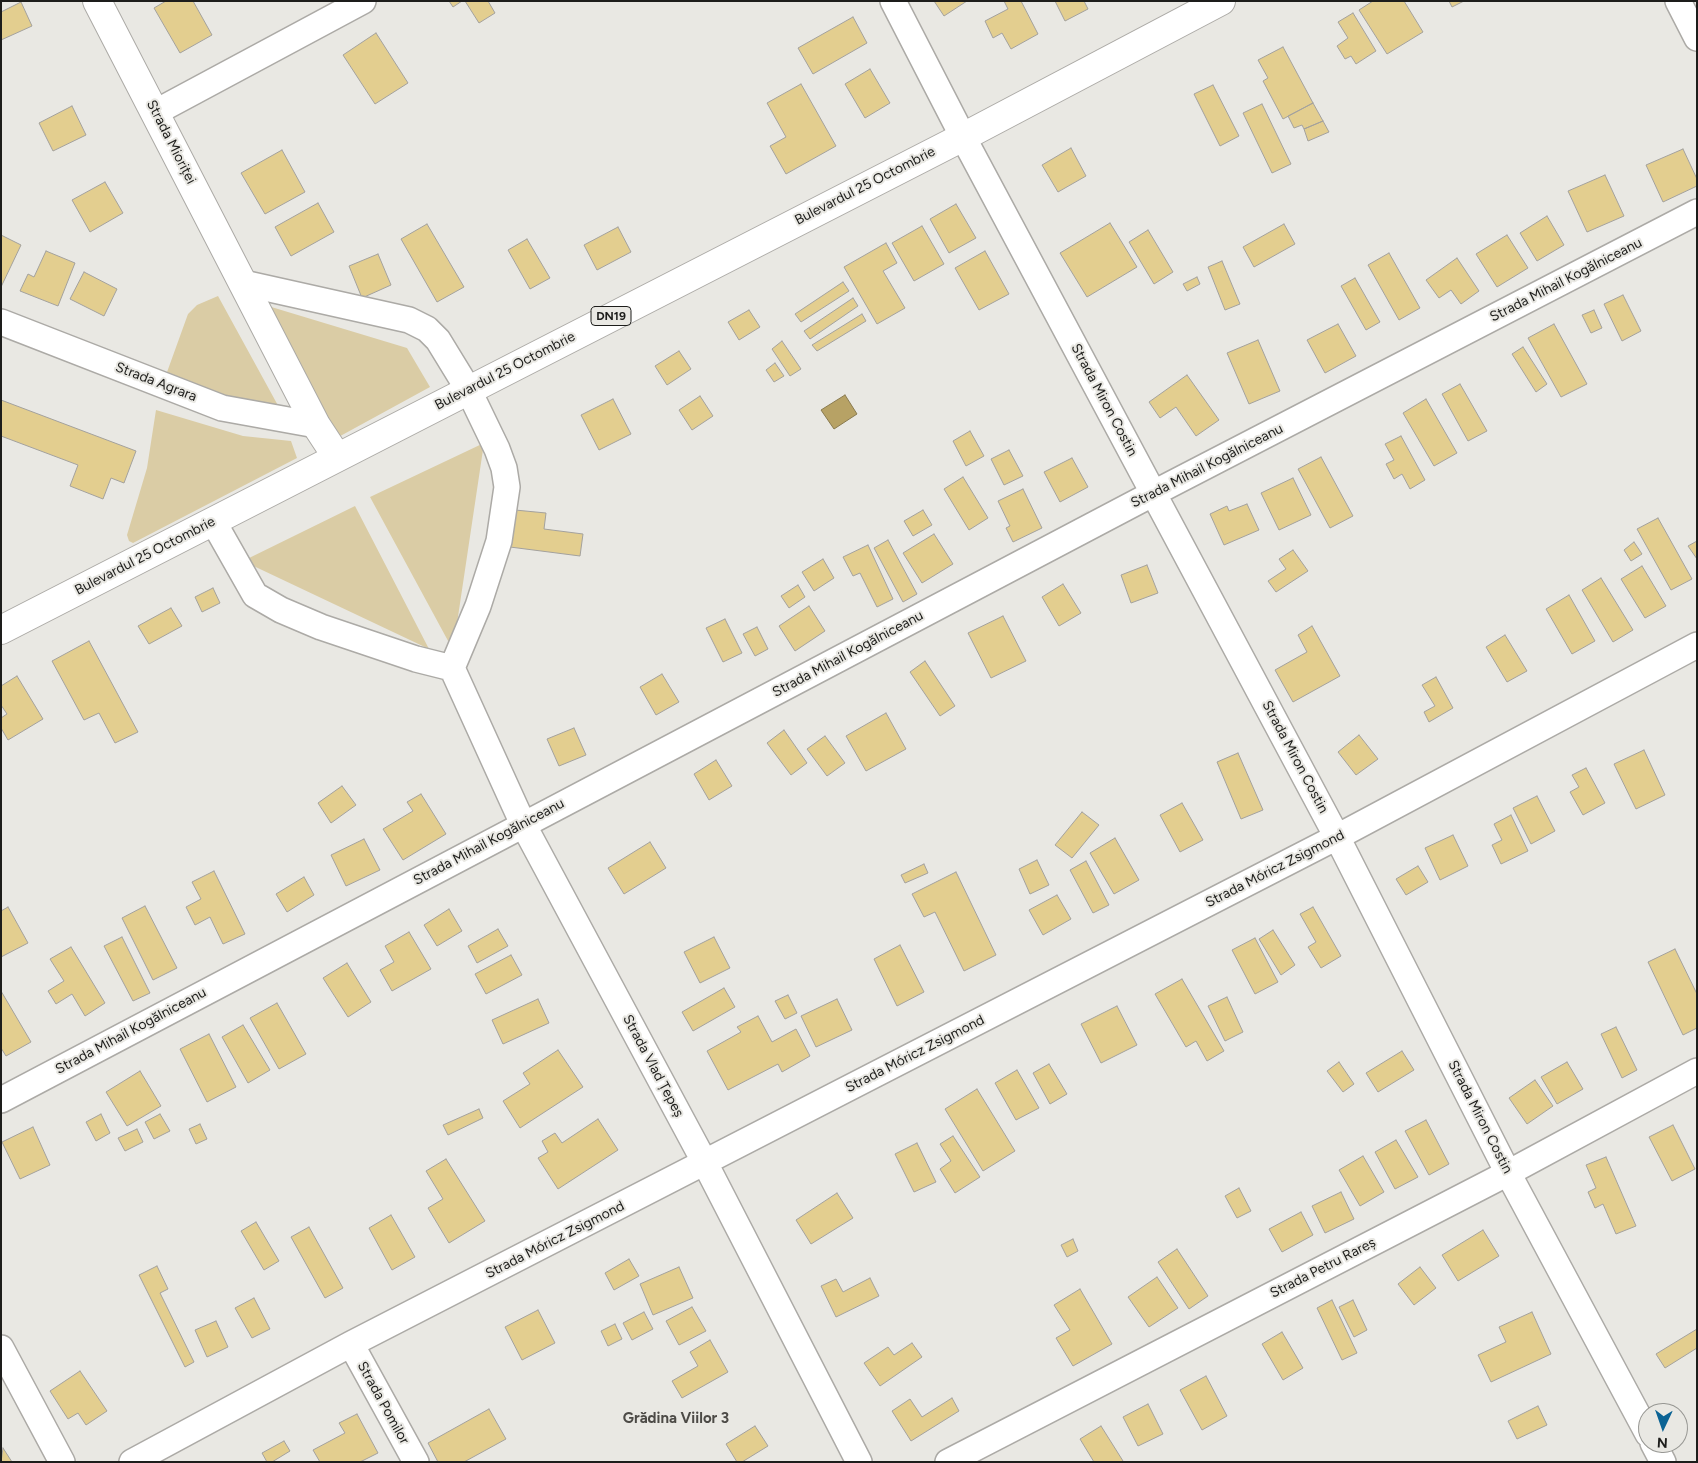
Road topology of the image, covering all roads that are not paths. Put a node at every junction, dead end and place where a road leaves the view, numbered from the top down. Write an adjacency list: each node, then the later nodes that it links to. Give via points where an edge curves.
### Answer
1 (97, 1): 7 (main road, Strada Mioriței)
2 (363, 1): 7 (street)
3 (893, 1): 8 (street, Strada Miron Costin)
4 (1221, 1): 8 (main road, Bulevardul 25 Octombrie / DN19)
5 (1678, 1): 6 (street)
6 (1697, 38)
7 (156, 112): 10 (main road, Strada Mioriței)
8 (963, 136): 12 (main road, Bulevardul 25 Octombrie / DN19); 15 (street, Strada Miron Costin)
9 (1697, 212): 15 (street, Strada Mihail Kogălniceanu)
10 (243, 283): 12 (street, via 409,320 438,340); 13 (main road, Strada Mioriței)
11 (1, 322): 13 (street, Strada Agrara, via 222,408)
12 (468, 389): 14 (main road, Bulevardul 25 Octombrie / DN19); 19 (street, via 504,468 507,487 499,541 478,606)
13 (316, 424): 14 (main road, Strada Mioriței)
14 (337, 457): 16 (main road, Bulevardul 25 Octombrie / DN19)
15 (1154, 493): 20 (street, Strada Mihail Kogălniceanu); 21 (street, Strada Miron Costin)
16 (213, 521): 17 (main road, Bulevardul 25 Octombrie / DN19); 19 (street, via 254,595 320,627)
17 (1, 630)
18 (1697, 645): 21 (street, Strada Móricz Zsigmond)
19 (452, 668): 20 (street, Strada Vlad Țepeș)
20 (523, 824): 23 (street, Strada Mihail Kogălniceanu); 24 (street, Strada Vlad Țepeș)
21 (1337, 837): 24 (street, Strada Móricz Zsigmond); 25 (street, Strada Miron Costin)
22 (1697, 1071): 25 (street, Strada Petru Rareș)
23 (1, 1100)
24 (705, 1163): 26 (street, Strada Móricz Zsigmond); 32 (street, Strada Vlad Țepeș)
25 (1508, 1172): 28 (street, Strada Miron Costin); 33 (street, Strada Petru Rareș)
26 (351, 1344): 30 (street, Strada Móricz Zsigmond); 31 (street, Strada Pomilor)
27 (1, 1348): 29 (street)
28 (1638, 1415)
29 (62, 1462)
30 (132, 1462)
31 (416, 1462)
32 (859, 1462)
33 (948, 1462)

